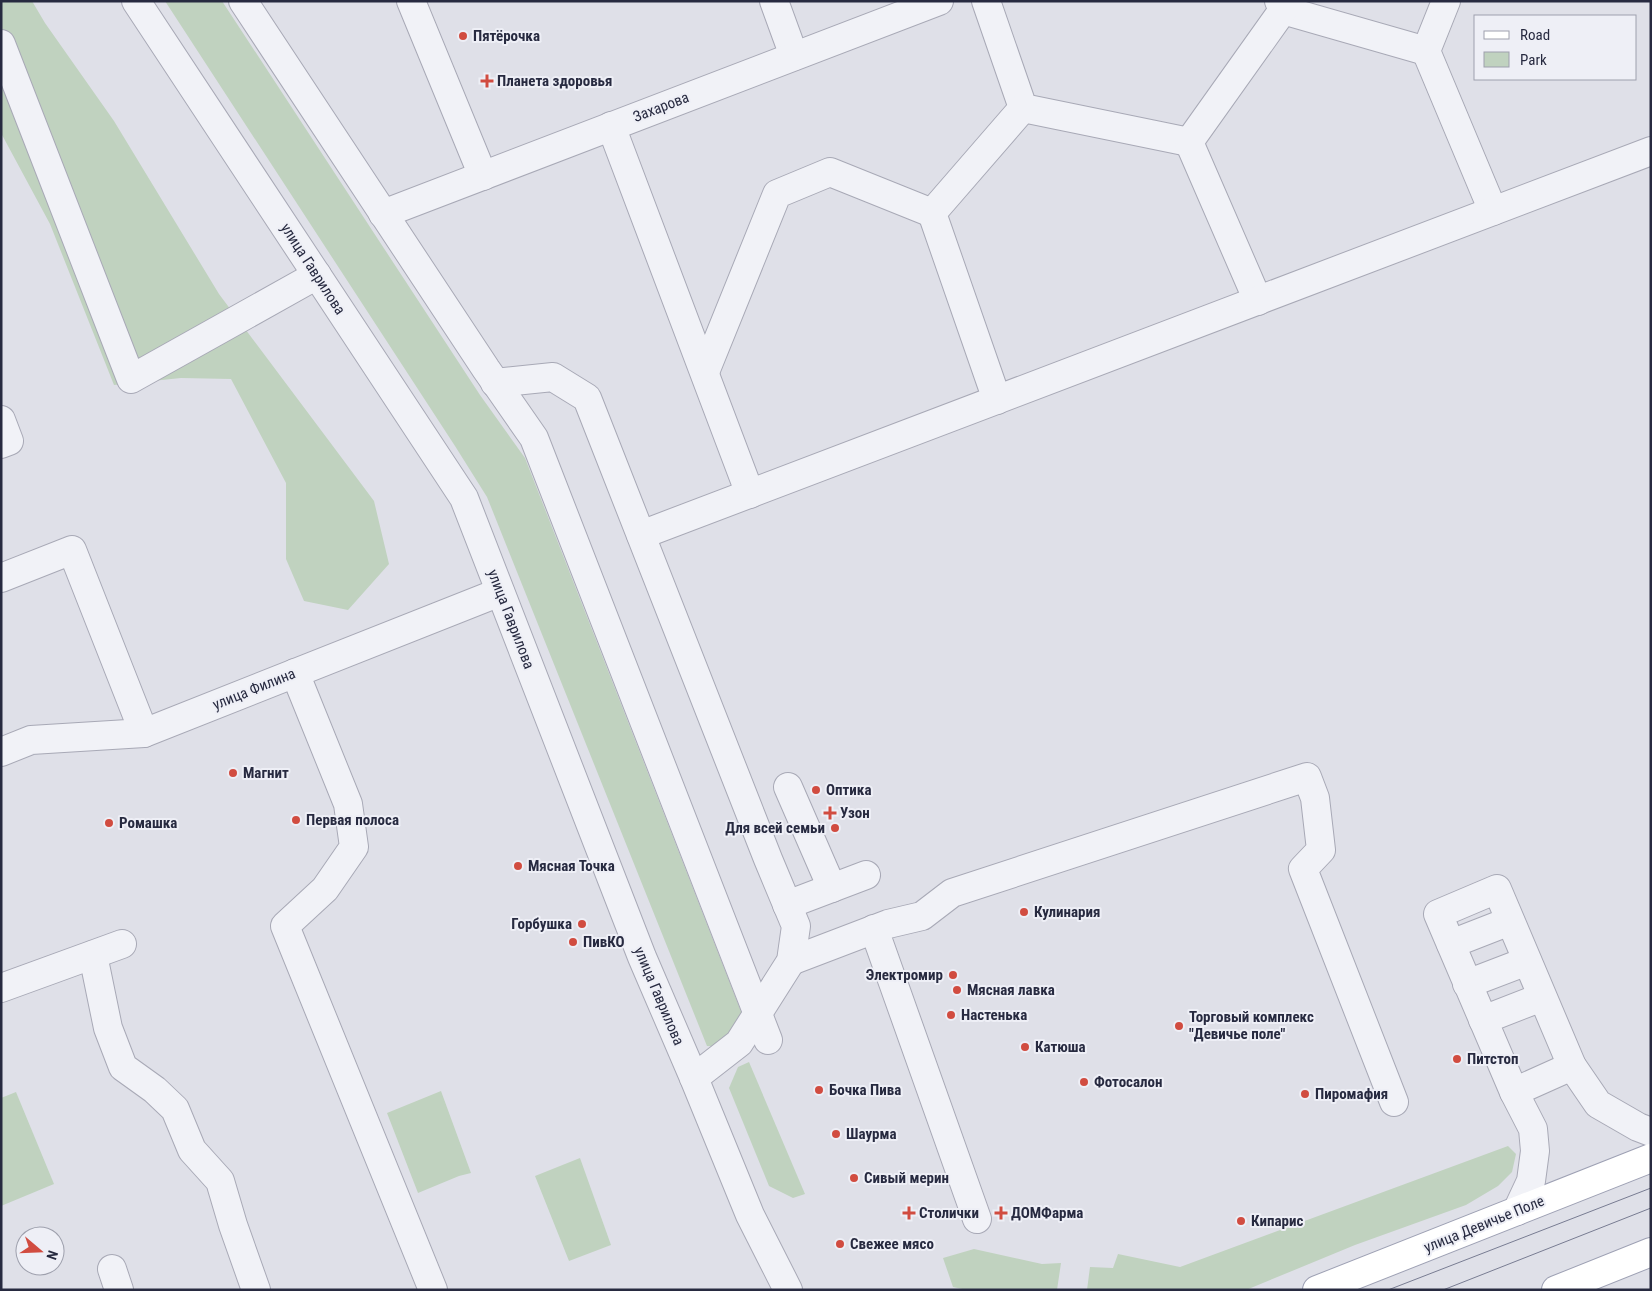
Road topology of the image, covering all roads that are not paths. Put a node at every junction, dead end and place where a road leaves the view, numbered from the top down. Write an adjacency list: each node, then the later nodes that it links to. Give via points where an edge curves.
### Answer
1 (136, 1): 20 (street, улица Гаврилова)
2 (243, 1): 19 (street)
3 (411, 1): 16 (street)
4 (774, 1): 11 (street)
5 (939, 1): 11 (street, Захарова)
6 (986, 1): 12 (street)
7 (1446, 1): 10 (street)
8 (1281, 6): 10 (street); 14 (street)
9 (1, 44): 20 (street, via 131,379)
10 (1426, 51): 17 (street)
11 (794, 56): 13 (street, Захарова)
12 (1023, 108): 14 (street); 18 (street)
13 (611, 126): 16 (street, Захарова); 22 (street)
14 (1189, 142): 21 (street)
15 (1651, 151): 17 (street)
16 (483, 176): 19 (street, Захарова)
17 (1493, 211): 21 (street)
18 (932, 213): 22 (street, via 830,172 777,194); 24 (street)
19 (383, 214): 23 (street)
20 (317, 275): 30 (street, улица Гаврилова, via 464,498)
21 (1258, 301): 24 (street)
22 (704, 372): 27 (street)
23 (495, 383): 28 (street, via 553,377 587,398); 46 (street, via 534,438)
24 (997, 400): 27 (street)
25 (1, 420): 26 (street, via 9,441)
26 (1, 444)
27 (750, 494): 28 (street)
28 (641, 535): 37 (street)
29 (1, 578): 32 (street, via 72,550)
30 (500, 592): 31 (street, улица Филина); 50 (street, улица Гаврилова, via 642,957)
31 (295, 673): 32 (street, улица Филина); 59 (street, via 348,804 354,847 325,889 285,926)
32 (144, 733): 33 (street, улица Филина, via 31,740)
33 (1, 752)
34 (788, 788): 36 (street)
35 (866, 875): 36 (street)
36 (832, 888): 37 (street)
37 (787, 905): 41 (street, via 796,926)
38 (874, 929): 41 (street); 52 (street, via 922,916 952,893 1307,777 1315,798 1321,850 1303,869); 56 (street)
39 (122, 944): 40 (street)
40 (93, 954): 44 (street); 58 (street, via 108,1028 123,1067 175,1108 192,1150 220,1181)
41 (791, 961): 46 (street)
42 (1527, 961): 43 (street); 43 (street, via 1510,921 1451,944); 45 (street)
43 (1468, 984): 47 (street)
44 (1, 988)
45 (1542, 997): 47 (street); 49 (street)
46 (757, 1013): 48 (street); 50 (street, via 739,1043)
47 (1483, 1020): 51 (street)
48 (768, 1040)
49 (1572, 1066): 51 (street); 53 (street, via 1598,1104)
50 (694, 1078): 60 (street, улица Гаврилова, via 750,1214)
51 (1514, 1092): 55 (street, via 1533,1129 1535,1151 1530,1181)
52 (1394, 1102)
53 (1651, 1132)
54 (1651, 1158): 55 (main road, улица Девичье Поле)
55 (1517, 1211): 61 (main road, улица Девичье Поле)
56 (977, 1219)
57 (1651, 1252): 62 (main road)
58 (256, 1290)
59 (432, 1290)
60 (788, 1290)
61 (1317, 1290)
62 (1556, 1290)

